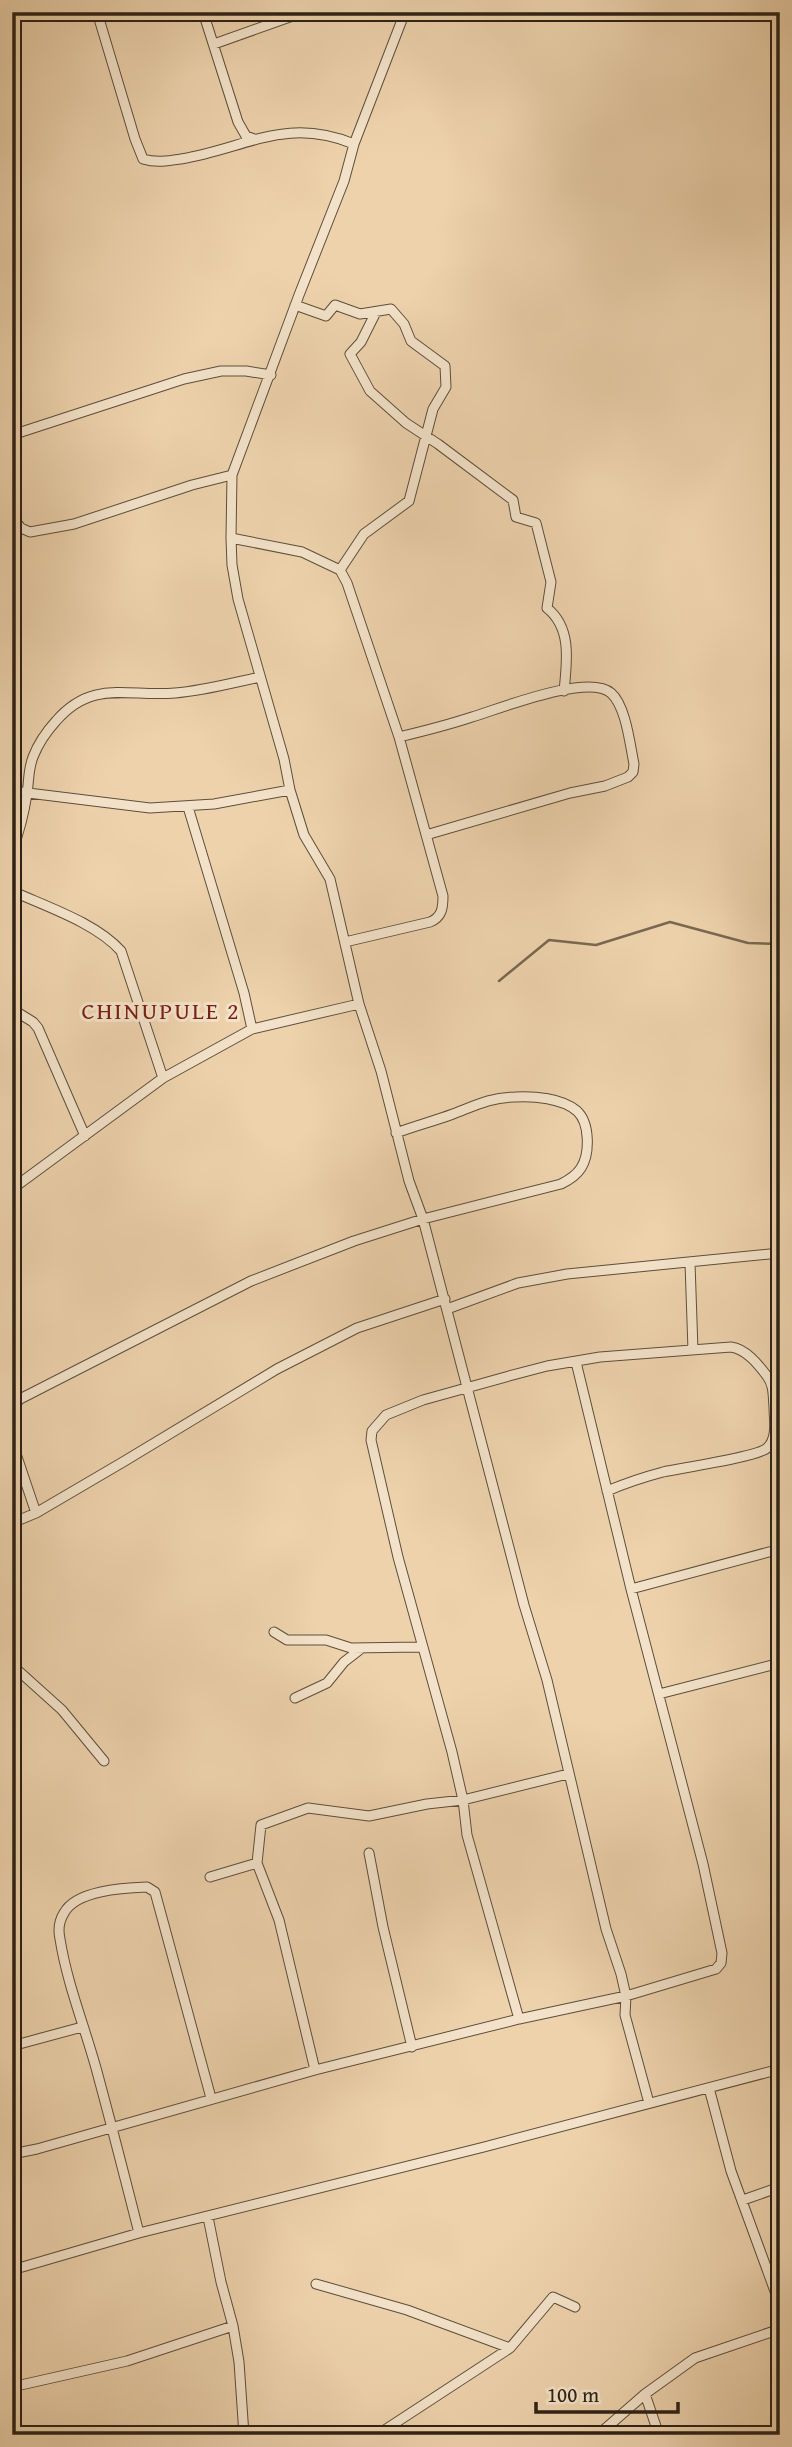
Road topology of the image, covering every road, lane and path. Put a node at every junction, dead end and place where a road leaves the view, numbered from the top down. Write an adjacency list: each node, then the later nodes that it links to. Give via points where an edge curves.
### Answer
1 (97, 12): 6 (street, via 144,159 162,162 197,156)
2 (203, 12): 5 (street)
3 (304, 12): 5 (street)
4 (405, 12): 7 (street)
5 (214, 44): 6 (street, via 238,122 246,136)
6 (254, 139): 7 (street, via 304,131)
7 (354, 144): 8 (street)
8 (295, 305): 9 (street, via 326,316 335,305 360,314); 10 (street)
9 (376, 312): 12 (street, via 350,354 370,391); 12 (street, via 391,309 411,341 445,366 446,387 433,409)
10 (271, 375): 11 (street, via 221,371 184,379); 13 (street)
11 (12, 435)
12 (427, 437): 16 (street, via 409,501 364,534); 18 (street, via 513,500 516,517 537,523 551,582 547,608 558,617 565,637)
13 (232, 475): 14 (street, via 63,526 30,532); 15 (street)
14 (12, 517)
15 (231, 538): 16 (street, via 302,552); 17 (street, via 238,599)
16 (340, 570): 19 (street)
17 (260, 677): 20 (street); 22 (street, via 184,693 96,693 82,698 67,708 40,741 28,769)
18 (565, 691): 19 (street); 24 (street, via 599,687 617,699 633,772 605,786)
19 (400, 737): 24 (street)
20 (290, 789): 23 (street); 27 (street, via 304,835 330,879)
21 (12, 791): 22 (street)
22 (27, 794): 23 (street, via 150,808); 25 (street)
23 (188, 807): 30 (street)
24 (426, 835): 27 (street, via 443,896 437,919)
25 (12, 852)
26 (12, 891): 31 (street, via 89,926 121,951)
27 (345, 942): 28 (street)
28 (359, 1004): 30 (street); 32 (street)
29 (12, 1009): 33 (street, via 38,1028)
30 (253, 1030): 31 (street)
31 (163, 1079): 33 (street)
32 (396, 1133): 35 (street); 35 (street, via 481,1101 513,1097 561,1104 577,1111 583,1120 587,1138 584,1161 571,1179)
33 (85, 1136): 34 (street)
34 (12, 1189)
35 (424, 1219): 38 (street); 42 (street, via 251,1281 20,1399)
36 (780, 1253): 37 (street)
37 (690, 1263): 38 (street, via 568,1274); 39 (street)
38 (446, 1304): 41 (street); 45 (street, via 356,1328 277,1369)
39 (693, 1350): 40 (street); 44 (street, via 737,1348 767,1376 773,1390 775,1429 769,1446)
40 (576, 1362): 41 (street); 44 (street)
41 (467, 1387): 50 (street, via 386,1415 372,1431); 57 (street, via 547,1679)
42 (12, 1408)
43 (12, 1442): 45 (street)
44 (607, 1490): 48 (street)
45 (36, 1513): 46 (street)
46 (12, 1523)
47 (780, 1549): 48 (street)
48 (631, 1589): 54 (street)
49 (274, 1632): 51 (street, via 287,1640 326,1640)
50 (421, 1647): 51 (street); 58 (street)
51 (362, 1648): 55 (street, via 344,1661 327,1683)
52 (780, 1663): 54 (street)
53 (12, 1665): 56 (street, via 62,1710)
54 (659, 1694): 62 (street, via 703,1864 721,1963 708,1973)
55 (295, 1698)
56 (104, 1761)
57 (568, 1774): 58 (street); 62 (street)
58 (463, 1800): 60 (street, via 369,1816 309,1808 261,1825); 63 (street, via 467,1835)
59 (369, 1853): 66 (street)
60 (257, 1863): 61 (street); 68 (street, via 279,1920)
61 (210, 1877)
62 (626, 1996): 63 (street); 71 (street, via 625,2015)
63 (519, 2019): 66 (street)
64 (82, 2027): 65 (street); 70 (street, via 60,1940 59,1925 65,1911 81,1898 147,1886 158,1899); 72 (street)
65 (12, 2046)
66 (412, 2047): 68 (street)
67 (780, 2069): 69 (street)
68 (315, 2070): 70 (street)
69 (709, 2088): 71 (street); 75 (street)
70 (211, 2098): 72 (street)
71 (649, 2103): 76 (street)
72 (111, 2128): 73 (street); 77 (street)
73 (12, 2154)
74 (780, 2187): 75 (street)
75 (743, 2200): 80 (street)
76 (208, 2217): 77 (street); 82 (street)
77 (139, 2233): 78 (street)
78 (12, 2270)
79 (316, 2284): 84 (street, via 407,2310)
80 (780, 2305)
81 (575, 2307): 84 (street, via 553,2297)
82 (233, 2326): 85 (street, via 117,2363); 87 (street)
83 (780, 2329): 86 (street, via 695,2358)
84 (510, 2348): 88 (street)
85 (12, 2387)
86 (645, 2395): 89 (street); 90 (street)
87 (244, 2435)
88 (377, 2435)
89 (598, 2435)
90 (659, 2435)

